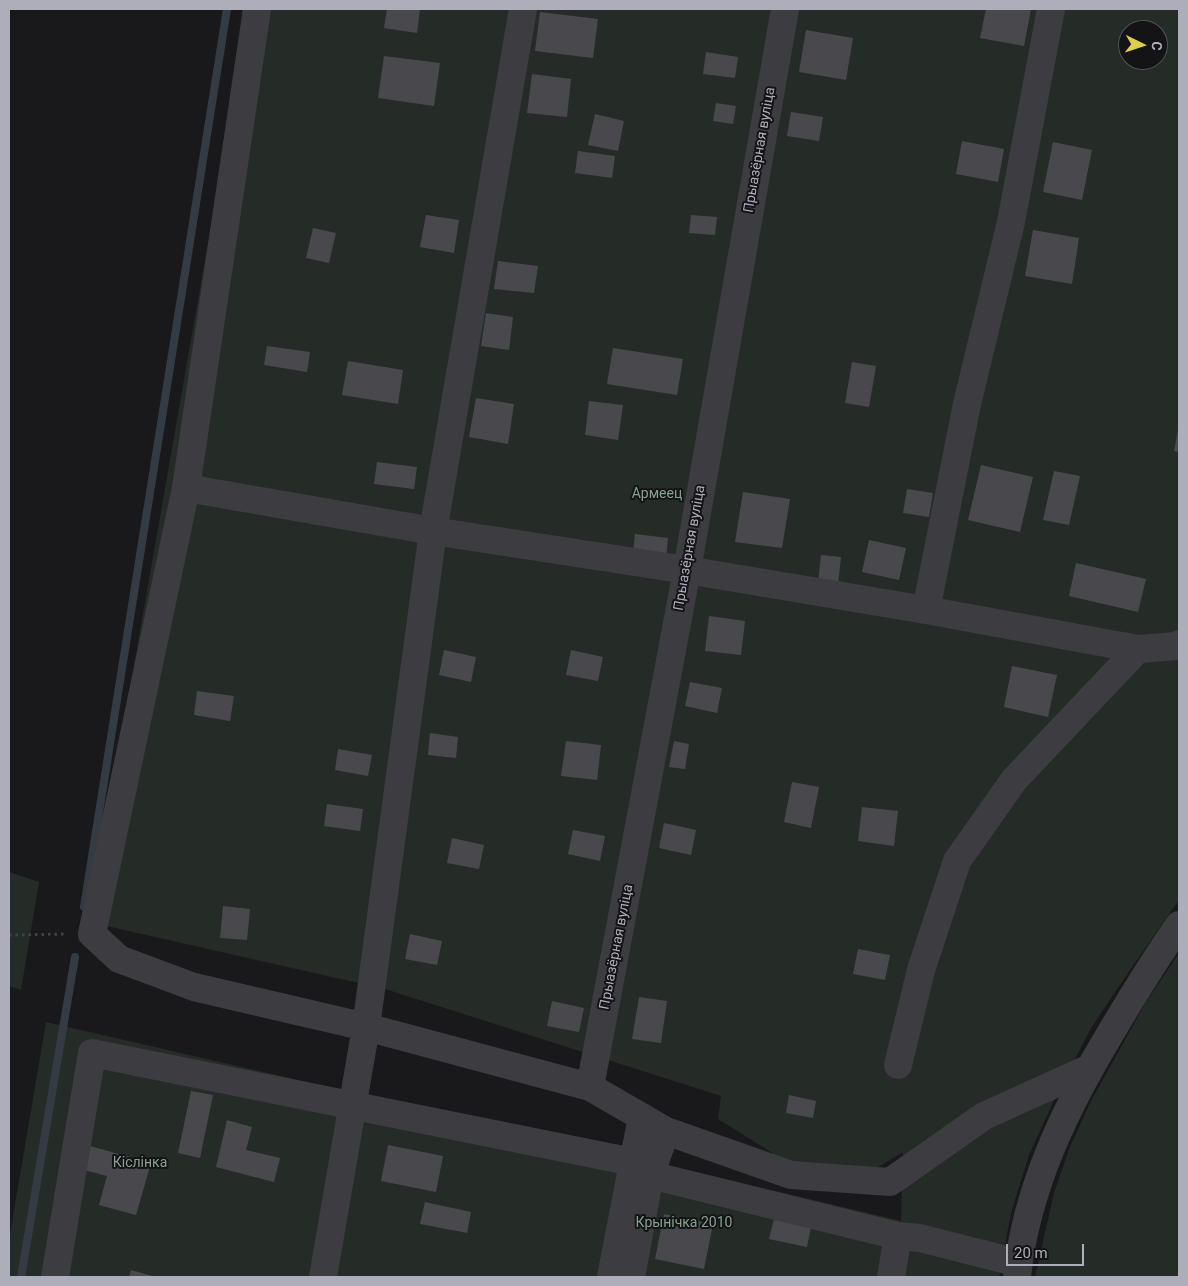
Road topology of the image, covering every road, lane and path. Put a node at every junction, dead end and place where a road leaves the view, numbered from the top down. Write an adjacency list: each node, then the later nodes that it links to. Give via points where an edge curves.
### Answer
1 (257, 9): 5 (street)
2 (523, 9): 6 (street)
3 (785, 9): 7 (street, Прыазёрная вуліца)
4 (1052, 9): 8 (street, via 1011,222 967,404)
5 (186, 488): 6 (street); 12 (street)
6 (433, 532): 7 (street); 14 (street)
7 (687, 570): 8 (street); 17 (street, Прыазёрная вуліца)
8 (926, 610): 10 (street)
9 (1179, 644): 10 (street)
10 (1138, 649): 15 (street, via 1014,780 958,861 922,970)
11 (1179, 925): 16 (street, via 1146,972)
12 (92, 934): 13 (path); 14 (street, via 119,958 194,987)
13 (9, 935)
14 (366, 1027): 17 (street); 18 (street)
15 (898, 1065)
16 (1090, 1068): 20 (street, via 984,1116 890,1182 791,1175); 23 (street, via 1041,1172 1027,1220)
17 (590, 1087): 19 (street)
18 (353, 1105): 21 (street); 24 (street, via 92,1053); 25 (street)
19 (642, 1117): 20 (street); 21 (street)
20 (666, 1131): 21 (street)
21 (642, 1169): 22 (street); 26 (street); 27 (street)
22 (898, 1236): 23 (street, via 920,1238); 28 (street)
23 (1018, 1270)
24 (55, 1277)
25 (323, 1277)
26 (610, 1277)
27 (631, 1277)
28 (891, 1277)

